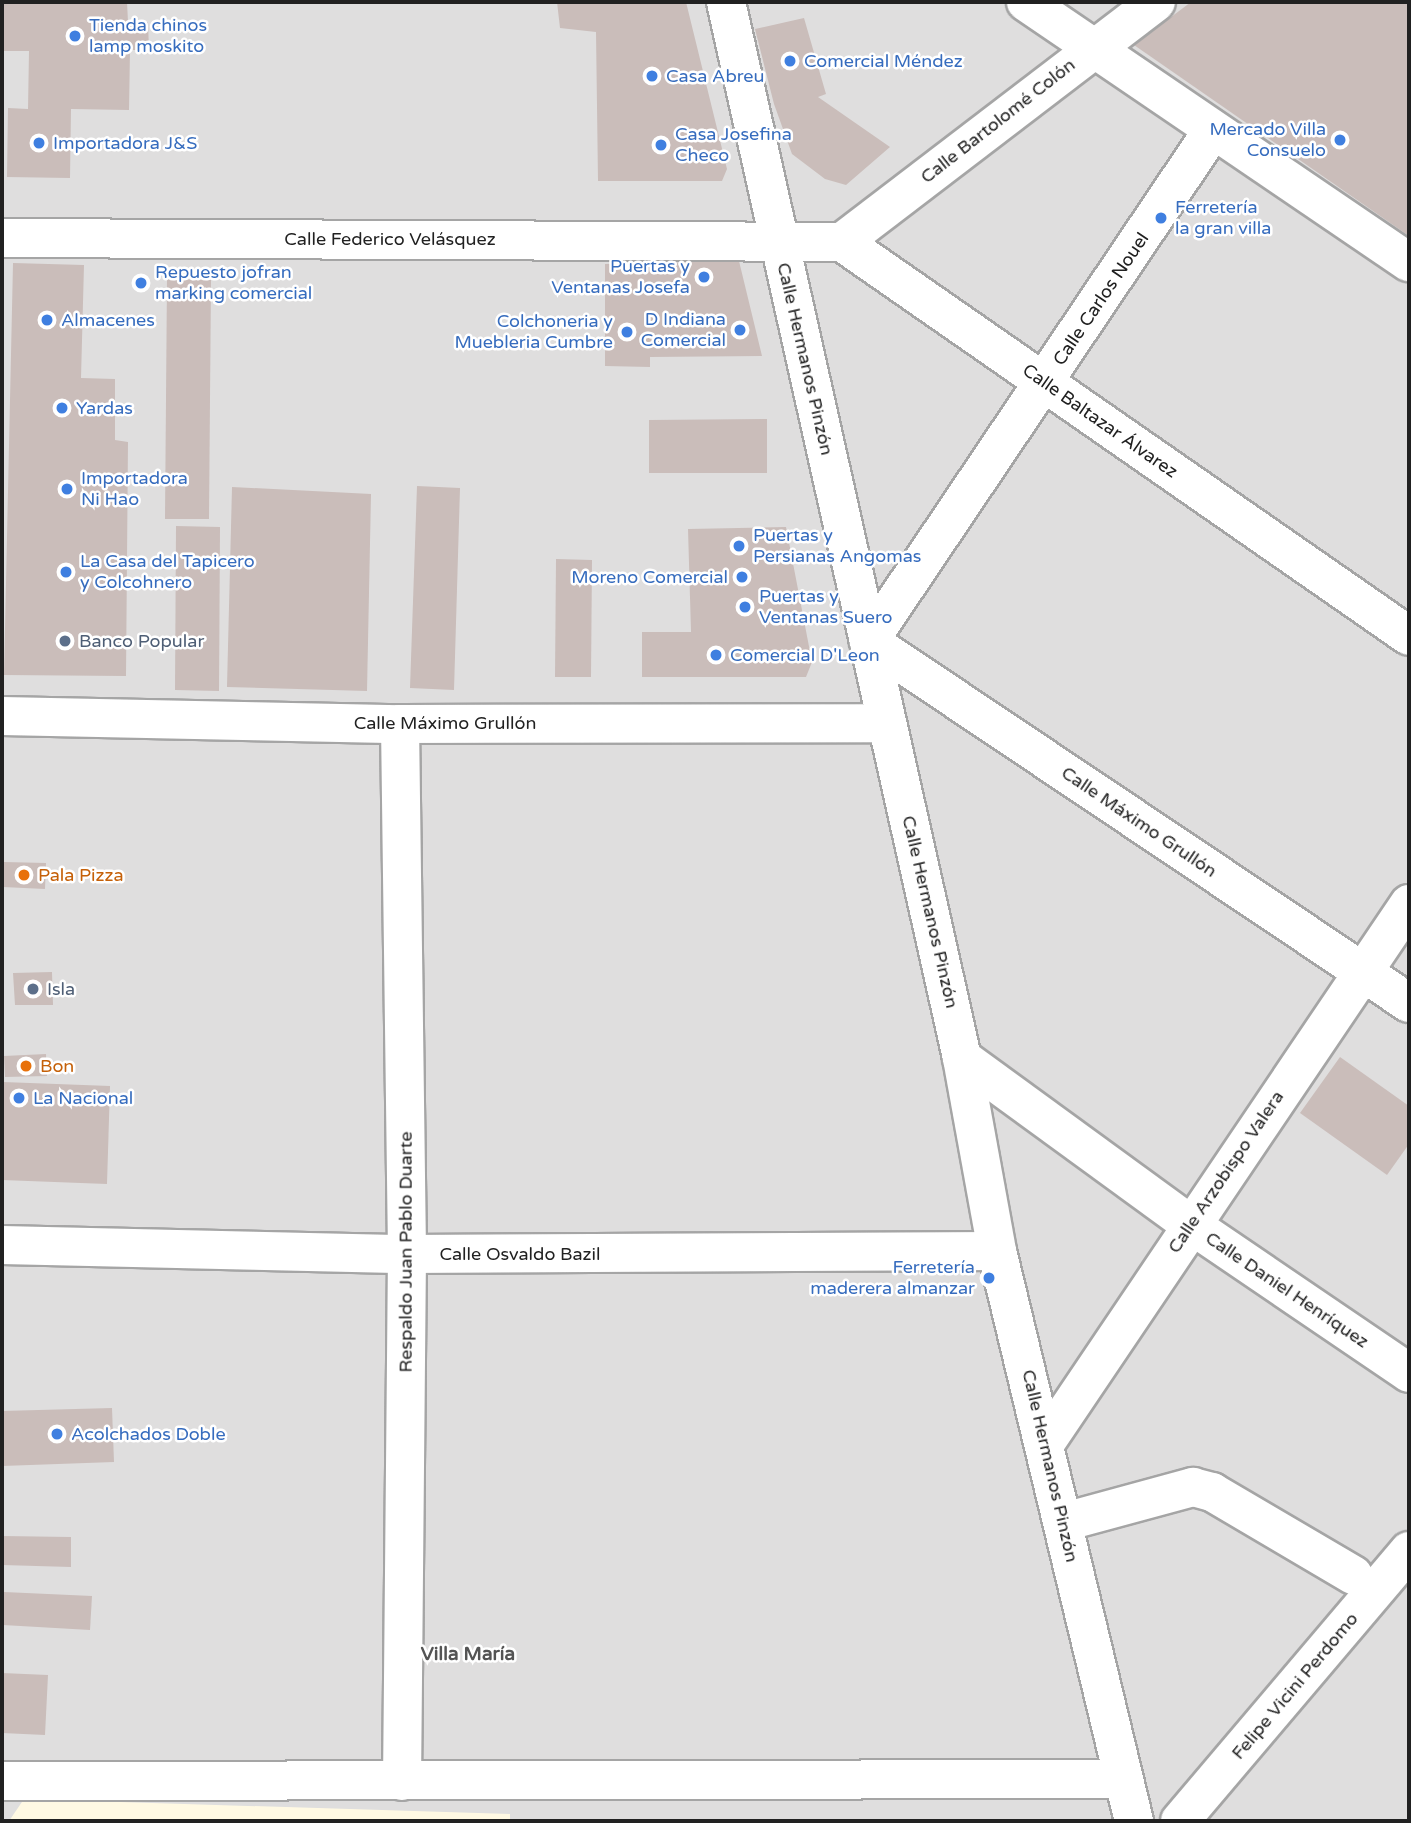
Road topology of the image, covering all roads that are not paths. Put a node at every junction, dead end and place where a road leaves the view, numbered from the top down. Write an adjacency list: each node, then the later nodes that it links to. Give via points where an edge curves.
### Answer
1 (726, 2): 7 (street, Calle Hermanos Pinzón)
2 (1026, 2): 4 (street)
3 (1156, 2): 4 (street, Calle Bartolomé Colón)
4 (1093, 47): 5 (street); 8 (street, Calle Bartolomé Colón)
5 (1213, 130): 9 (street); 10 (street, Calle Carlos Nouel)
6 (2, 238): 7 (street, Calle Federico Velásquez)
7 (778, 241): 8 (street); 12 (street, Calle Hermanos Pinzón)
8 (842, 242): 10 (street, Calle Baltazar Álvarez)
9 (1409, 262)
10 (1045, 383): 11 (street, Calle Baltazar Álvarez); 12 (street, Calle Carlos Nouel)
11 (1409, 636)
12 (869, 641): 15 (street, Calle Hermanos Pinzón); 17 (street, Calle Máximo Grullón)
13 (2, 716): 14 (street, Calle Máximo Grullón)
14 (400, 723): 15 (street, Calle Máximo Grullón); 23 (street, Respaldo Juan Pablo Duarte)
15 (887, 723): 19 (street, Calle Hermanos Pinzón)
16 (1409, 904): 17 (street, Calle Arzobispo Valera)
17 (1364, 972): 18 (street, Calle Máximo Grullón); 20 (street, Calle Arzobispo Valera)
18 (1409, 1003)
19 (962, 1058): 20 (street, Calle Daniel Henríquez); 22 (street, Calle Hermanos Pinzón)
20 (1190, 1224): 24 (street, Calle Daniel Henríquez); 25 (street, Calle Arzobispo Valera)
21 (2, 1245): 23 (street, Calle Osvaldo Bazil)
22 (997, 1251): 23 (street, Calle Osvaldo Bazil); 25 (street, Calle Hermanos Pinzón)
23 (407, 1254): 31 (street, Respaldo Juan Pablo Duarte)
24 (1409, 1373)
25 (1046, 1442): 26 (street, Calle Hermanos Pinzón)
26 (1064, 1522): 28 (street, via 1193,1487 1212,1492); 29 (street, Calle Hermanos Pinzón)
27 (1409, 1551): 33 (street, Felipe Vicini Perdomo)
28 (1353, 1575)
29 (1123, 1779): 31 (street); 32 (street, Calle Hermanos Pinzón)
30 (2, 1781): 31 (street)
31 (402, 1781)
32 (1134, 1821)
33 (1180, 1821)

